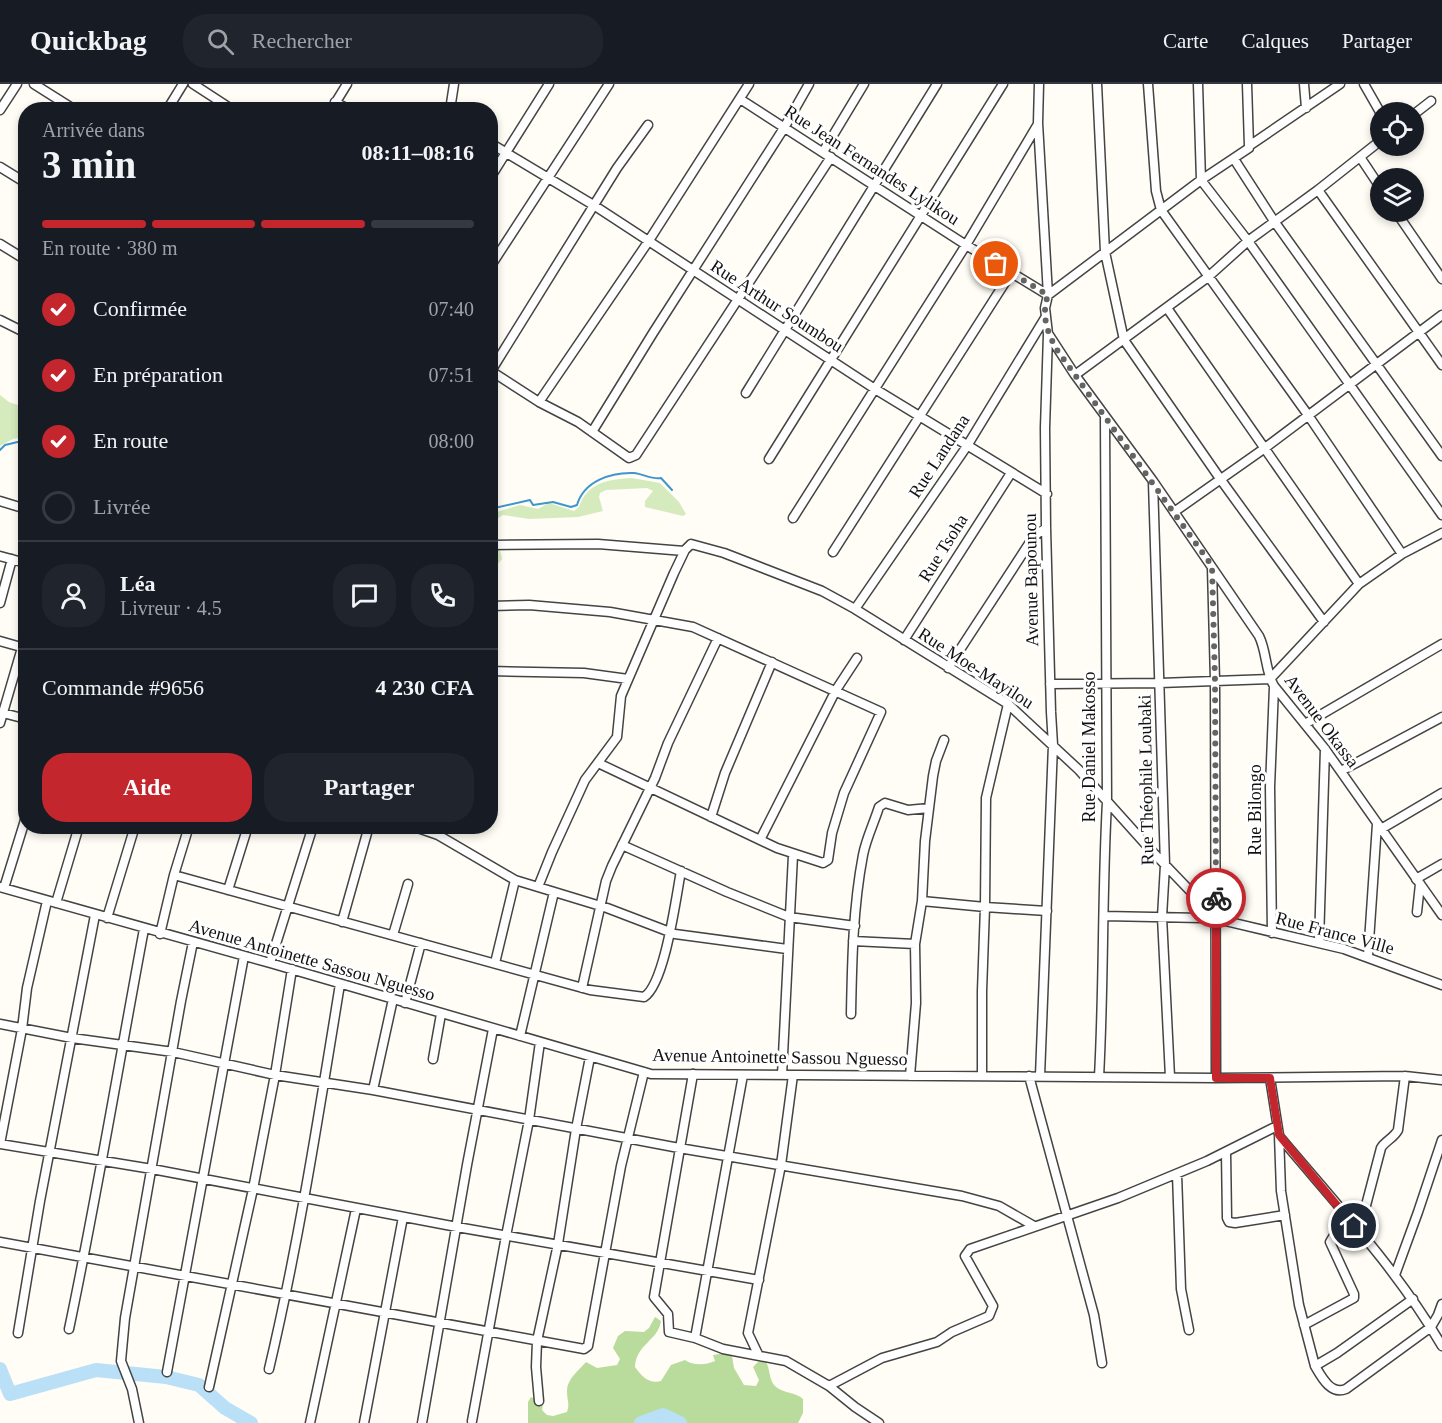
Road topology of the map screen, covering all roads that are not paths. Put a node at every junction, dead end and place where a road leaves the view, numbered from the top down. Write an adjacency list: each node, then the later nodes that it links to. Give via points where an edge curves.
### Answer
1 (17, 84): 33 (street)
2 (34, 84): 25 (street)
3 (183, 84): 26 (street)
4 (193, 84): 27 (street)
5 (347, 84): 28 (street)
6 (454, 84): 29 (street)
7 (549, 84): 40 (street)
8 (609, 84): 48 (street)
9 (749, 84): 23 (street)
10 (808, 84): 36 (street)
11 (864, 84): 41 (street)
12 (937, 84): 50 (street)
13 (1003, 84): 54 (street)
14 (1030, 84): 22 (street)
15 (1097, 84): 61 (street)
16 (1148, 84): 53 (street, via 1156,191)
17 (1198, 84): 49 (street)
18 (1247, 84): 37 (street)
19 (1304, 84): 32 (street)
20 (1340, 84): 32 (street)
21 (1364, 84): 30 (street)
22 (1039, 86): 34 (street, Avenue Bapounou)
23 (740, 99): 36 (street, Rue Jean Fernandes Lylikou); 57 (street)
24 (1431, 101): 31 (street)
25 (62, 102)
26 (172, 102)
27 (221, 102)
28 (336, 102)
29 (451, 102)
30 (1374, 102)
31 (1424, 106)
32 (1306, 108): 37 (street)
33 (0, 110)
34 (1038, 123): 60 (street); 68 (street, Avenue Bapounou)
35 (648, 125): 52 (street)
36 (784, 128): 41 (street, Rue Jean Fernandes Lylikou); 64 (street)
37 (1249, 146): 43 (street)
38 (498, 147): 40 (street, Rue Arthur Soumbou)
39 (1370, 149): 42 (street)
40 (507, 152): 44 (street); 48 (street, Rue Arthur Soumbou)
41 (827, 154): 50 (street, Rue Jean Fernandes Lylikou); 69 (street)
42 (1360, 157): 46 (street); 51 (street)
43 (1234, 159): 49 (street); 55 (street)
44 (498, 166)
45 (0, 167): 47 (street)
46 (1370, 172)
47 (18, 178)
48 (547, 178): 52 (street, Rue Arthur Soumbou); 63 (street)
49 (1202, 180): 53 (street); 58 (street)
50 (875, 186): 54 (street, Rue Jean Fernandes Lylikou); 75 (street)
51 (1318, 190): 55 (street); 76 (street)
52 (595, 206): 57 (street, Rue Arthur Soumbou); 79 (street)
53 (1161, 210): 61 (street); 66 (street)
54 (921, 216): 60 (street, Rue Jean Fernandes Lylikou); 80 (street)
55 (1275, 222): 58 (street); 81 (street)
56 (1403, 222): 67 (street)
57 (648, 242): 64 (street, Rue Arthur Soumbou); 88 (street)
58 (1248, 242): 66 (street); 85 (street)
59 (0, 244): 62 (street)
60 (966, 245): 65 (street, Rue Jean Fernandes Lylikou); 86 (street)
61 (1105, 252): 68 (street); 78 (street)
62 (18, 255)
63 (498, 255)
64 (692, 271): 69 (street, Rue Arthur Soumbou); 92 (street)
65 (1011, 273): 68 (street, Rue Jean Fernandes Lylikou); 90 (street)
66 (1208, 277): 70 (street); 89 (street)
67 (1442, 279)
68 (1048, 295): 72 (street, Avenue Bapounou)
69 (738, 301): 75 (street, Rue Arthur Soumbou); 92 (street, via 636,455 629,458)
70 (1167, 308): 78 (street); 94 (street)
71 (1442, 315): 76 (street)
72 (1045, 318): 77 (street, Avenue Bapounou); 93 (street, Rue Landana)
73 (0, 320): 74 (street)
74 (18, 329)
75 (786, 331): 80 (street, Rue Arthur Soumbou); 87 (street)
76 (1419, 333): 81 (street); 82 (street)
77 (1048, 334): 83 (street, Avenue Okassa); 100 (street, Avenue Bapounou)
78 (1124, 340): 83 (street); 98 (street)
79 (498, 358)
80 (830, 360): 86 (street, Rue Arthur Soumbou); 96 (street)
81 (1377, 364): 85 (street); 95 (street)
82 (1442, 365)
83 (1075, 375): 91 (street, Avenue Okassa)
84 (498, 376): 88 (street)
85 (1350, 383): 89 (street); 104 (street)
86 (875, 389): 90 (street, Rue Arthur Soumbou); 105 (street)
87 (746, 393)
88 (539, 402): 92 (street)
89 (1308, 416): 94 (street); 111 (street)
90 (921, 417): 93 (street, Rue Arthur Soumbou); 110 (street)
91 (1105, 418): 99 (street, Avenue Okassa); 135 (street, Rue Daniel Makosso)
92 (592, 432)
93 (967, 446): 97 (street, Rue Arthur Soumbou); 119 (street, Rue Landana)
94 (1265, 448): 98 (street); 116 (street)
95 (1442, 456)
96 (770, 459)
97 (1011, 473): 100 (street, Rue Arthur Soumbou); 123 (street, Rue Tsoha)
98 (1221, 480): 103 (street); 121 (street)
99 (1153, 482): 103 (street, Avenue Okassa); 136 (street, Rue Théophile Loubaki)
100 (1047, 494): 106 (street, Avenue Bapounou)
101 (0, 501): 102 (street)
102 (18, 507)
103 (1174, 512): 115 (street, Avenue Okassa)
104 (1442, 515)
105 (793, 518)
106 (1046, 528): 130 (street, via 1034,536); 137 (street, Avenue Bapounou)
107 (1440, 538): 111 (street)
108 (498, 545): 109 (street, via 597,544)
109 (684, 551): 119 (street, Rue Moe-Mayilou, via 691,544 724,553 822,591); 120 (street)
110 (833, 552)
111 (1402, 554): 116 (street)
112 (0, 556): 113 (street)
113 (12, 559): 114 (street); 117 (street)
114 (18, 561)
115 (1212, 566): 133 (street); 134 (street, Avenue Okassa, via 1263,643)
116 (1359, 584): 121 (street)
117 (0, 603)
118 (498, 606): 120 (street, via 553,607)
119 (855, 609): 123 (street, Rue Moe-Mayilou)
120 (656, 619): 122 (street, via 693,627); 132 (street)
121 (1324, 622): 134 (street)
122 (718, 638): 129 (street); 150 (street)
123 (904, 640): 130 (street, Rue Moe-Mayilou)
124 (0, 641): 126 (street)
125 (1442, 644): 144 (street)
126 (18, 646)
127 (18, 658): 140 (street)
128 (857, 658): 138 (street)
129 (772, 662): 138 (street); 154 (street, via 725,773)
130 (948, 668): 139 (street, Rue Moe-Mayilou)
131 (498, 670): 132 (street, via 584,673)
132 (628, 679): 148 (street, via 619,704 617,737)
133 (1215, 681): 134 (street); 136 (street); 188 (street)
134 (1272, 682): 144 (street, Avenue Okassa); 196 (street, Rue Bilongo)
135 (1107, 683): 136 (street); 137 (street); 152 (street, Rue Daniel Makosso)
136 (1160, 683): 168 (street, Rue Théophile Loubaki)
137 (1050, 684): 146 (street, Avenue Bapounou)
138 (836, 690): 164 (street); 166 (street, via 879,709 880,717 844,793 827,861)
139 (1008, 704): 146 (street, Rue Moe-Mayilou); 182 (street, via 986,798)
140 (3, 713): 141 (street); 143 (street)
141 (18, 717)
142 (1442, 717): 149 (street)
143 (0, 723)
144 (1305, 724): 147 (street, Avenue Okassa)
145 (945, 740): 153 (street, via 936,761)
146 (1053, 745): 152 (street, Rue Moe-Mayilou); 183 (street, Avenue Bapounou)
147 (1325, 749): 149 (street, Avenue Okassa); 201 (street)
148 (598, 763): 150 (street); 174 (street, via 569,812)
149 (1341, 771): 155 (street, Avenue Okassa)
150 (650, 789): 154 (street); 165 (street)
151 (1442, 793): 155 (street)
152 (1107, 802): 168 (street, Rue Moe-Mayilou); 187 (street, Rue Daniel Makosso)
153 (929, 808): 178 (street); 193 (street, via 903,809 885,803 879,807 863,853)
154 (711, 817): 164 (street)
155 (1379, 826): 172 (street, Avenue Okassa); 206 (street)
156 (20, 834): 175 (street)
157 (76, 834): 179 (street)
158 (133, 834): 191 (street)
159 (187, 834): 170 (street)
160 (246, 834): 176 (street)
161 (310, 834): 180 (street)
162 (367, 834): 192 (street)
163 (435, 834): 171 (street)
164 (760, 840): 166 (street)
165 (622, 846): 169 (street); 181 (street)
166 (793, 855): 189 (street)
167 (1442, 864): 172 (street)
168 (1165, 865): 188 (street, Rue Moe-Mayilou); 190 (street, Rue Théophile Loubaki)
169 (681, 871): 189 (street); 195 (street)
170 (174, 875): 176 (street); 197 (street)
171 (515, 880): 174 (street); 208 (street)
172 (1418, 882): 184 (street); 186 (street, Avenue Okassa)
173 (408, 884): 198 (street)
174 (538, 887): 177 (street)
175 (2, 888): 179 (street, Avenue Antoinette Sassou Nguesso)
176 (228, 890): 180 (street)
177 (554, 892): 181 (street); 210 (street)
178 (922, 901): 182 (street); 203 (street)
179 (51, 902): 185 (street, Avenue Antoinette Sassou Nguesso); 219 (street, via 27,988)
180 (288, 906): 192 (street); 207 (street)
181 (600, 906): 195 (street); 213 (street)
182 (985, 907): 183 (street); 236 (street)
183 (1047, 911): 239 (street, Avenue Bapounou)
184 (1417, 912)
185 (95, 915): 191 (street, Avenue Antoinette Sassou Nguesso); 222 (street)
186 (1442, 915)
187 (1104, 916): 190 (street); 240 (street, Rue Daniel Makosso)
188 (1213, 916): 190 (street); 196 (street, Rue France Ville); 242 (street)
189 (789, 917): 193 (street); 204 (street)
190 (1162, 917): 241 (street, Rue Théophile Loubaki)
191 (107, 918): 194 (street, Avenue Antoinette Sassou Nguesso)
192 (342, 922): 198 (street)
193 (855, 926): 199 (street)
194 (144, 929): 197 (street, Avenue Antoinette Sassou Nguesso); 224 (street)
195 (670, 932): 204 (street); 213 (street, via 648,995)
196 (1272, 933): 201 (street, Rue France Ville)
197 (160, 934): 200 (street, Avenue Antoinette Sassou Nguesso)
198 (393, 935): 202 (street)
199 (853, 941): 203 (street); 217 (street)
200 (193, 942): 205 (street, Avenue Antoinette Sassou Nguesso); 225 (street)
201 (1319, 942): 206 (street, Rue France Ville)
202 (421, 943): 208 (street); 215 (street)
203 (915, 944): 235 (street, via 916,1003)
204 (788, 950): 233 (street)
205 (244, 956): 207 (street, Avenue Antoinette Sassou Nguesso); 228 (street)
206 (1368, 956): 212 (street, Rue France Ville)
207 (270, 963): 209 (street, Avenue Antoinette Sassou Nguesso)
208 (495, 963): 210 (street)
209 (292, 969): 211 (street, Avenue Antoinette Sassou Nguesso); 230 (street)
210 (535, 975): 213 (street); 221 (street)
211 (340, 984): 214 (street, Avenue Antoinette Sassou Nguesso); 245 (street)
212 (1442, 985)
213 (582, 988)
214 (393, 999): 215 (street, Avenue Antoinette Sassou Nguesso); 246 (street)
215 (405, 1003): 216 (street, Avenue Antoinette Sassou Nguesso)
216 (441, 1014): 220 (street, Avenue Antoinette Sassou Nguesso); 227 (street)
217 (850, 1014)
218 (0, 1024): 219 (street)
219 (22, 1029): 222 (street); 254 (street)
220 (493, 1029): 221 (street, Avenue Antoinette Sassou Nguesso); 247 (street)
221 (520, 1036): 223 (street, Avenue Antoinette Sassou Nguesso)
222 (72, 1038): 224 (street); 256 (street)
223 (540, 1042): 226 (street, Avenue Antoinette Sassou Nguesso); 248 (street)
224 (122, 1044): 225 (street); 259 (street)
225 (173, 1052): 228 (street); 261 (street)
226 (590, 1057): 229 (street, Avenue Antoinette Sassou Nguesso); 250 (street)
227 (433, 1059)
228 (223, 1064): 230 (street); 263 (street)
229 (647, 1073): 231 (street, Avenue Antoinette Sassou Nguesso); 252 (street)
230 (275, 1074): 245 (street); 264 (street)
231 (693, 1074): 232 (street, Avenue Antoinette Sassou Nguesso); 255 (street)
232 (743, 1074): 233 (street, Avenue Antoinette Sassou Nguesso); 258 (street)
233 (782, 1075): 234 (street, Avenue Antoinette Sassou Nguesso)
234 (793, 1075): 235 (street, Avenue Antoinette Sassou Nguesso); 260 (street)
235 (909, 1076): 236 (street, Avenue Antoinette Sassou Nguesso)
236 (982, 1076): 237 (street, Avenue Antoinette Sassou Nguesso)
237 (1029, 1076): 239 (street, Avenue Antoinette Sassou Nguesso); 268 (street)
238 (1405, 1076): 243 (street, Avenue Antoinette Sassou Nguesso); 244 (street, Avenue Antoinette Sassou Nguesso); 272 (street, via 1398,1130 1381,1148)
239 (1040, 1077): 240 (street, Avenue Antoinette Sassou Nguesso)
240 (1099, 1077): 241 (street, Avenue Antoinette Sassou Nguesso)
241 (1170, 1077): 242 (street, Avenue Antoinette Sassou Nguesso)
242 (1216, 1078): 243 (street, Avenue Antoinette Sassou Nguesso)
243 (1270, 1078): 249 (street)
244 (1442, 1080)
245 (325, 1083): 246 (street); 265 (street)
246 (373, 1090): 247 (street)
247 (477, 1110): 248 (street); 271 (street)
248 (529, 1120): 250 (street); 273 (street)
249 (1277, 1126): 251 (street); 257 (street)
250 (576, 1129): 252 (street); 275 (street)
251 (1279, 1135): 267 (street); 272 (street)
252 (629, 1139): 255 (street); 277 (street)
253 (1442, 1140): 283 (street)
254 (0, 1144): 256 (street)
255 (679, 1148): 258 (street); 279 (street)
256 (50, 1152): 259 (street); 276 (street)
257 (1226, 1152): 262 (street); 267 (street, via 1229,1222)
258 (729, 1156): 260 (street); 281 (street)
259 (102, 1161): 261 (street); 278 (street)
260 (782, 1165): 270 (street, via 980,1199); 284 (street)
261 (152, 1169): 263 (street); 280 (street)
262 (1177, 1174): 268 (street); 295 (street, via 1181,1288)
263 (204, 1179): 264 (street); 282 (street)
264 (253, 1189): 265 (street); 285 (street)
265 (306, 1200): 266 (street); 286 (street)
266 (356, 1209): 269 (street); 288 (street)
267 (1285, 1215): 292 (street)
268 (1067, 1216): 270 (street); 302 (street, via 1094,1315)
269 (403, 1217): 271 (street); 290 (street)
270 (1034, 1226): 306 (street, via 970,1249 965,1256 993,1306 988,1316 937,1342 882,1358)
271 (457, 1227): 273 (street); 291 (street)
272 (1357, 1229): 283 (street); 292 (street, via 1333,1237 1330,1242 1354,1298)
273 (506, 1236): 275 (street); 296 (street)
274 (0, 1242): 276 (street)
275 (558, 1244): 277 (street); 299 (street)
276 (32, 1248): 278 (street); 297 (street)
277 (606, 1252): 279 (street); 299 (street, via 588,1346 577,1349)
278 (84, 1258): 280 (street); 294 (street)
279 (661, 1262): 281 (street); 298 (street, via 654,1297 668,1314 669,1332)
280 (135, 1266): 282 (street); 310 (street, via 121,1361)
281 (707, 1271): 284 (street); 298 (street)
282 (184, 1275): 285 (street); 305 (street)
283 (1395, 1275): 287 (street)
284 (759, 1280): 301 (street, via 748,1333)
285 (232, 1284): 286 (street); 307 (street)
286 (287, 1294): 288 (street); 304 (street)
287 (1413, 1299): 293 (street); 303 (street)
288 (336, 1302): 290 (street); 311 (street)
289 (1442, 1304): 293 (street)
290 (386, 1312): 291 (street); 312 (street)
291 (440, 1322): 296 (street); 313 (street)
292 (1304, 1325): 303 (street)
293 (1431, 1327): 300 (street); 303 (street, via 1341,1391 1332,1389)
294 (69, 1329)
295 (1190, 1330)
296 (490, 1332): 299 (street); 309 (street)
297 (18, 1333)
298 (695, 1338): 301 (street, via 711,1346)
299 (537, 1341): 308 (street)
300 (1442, 1346)
301 (758, 1354): 306 (street, via 786,1361)
302 (1102, 1363)
303 (1315, 1366)
304 (268, 1369)
305 (167, 1372)
306 (829, 1386): 314 (street)
307 (209, 1387)
308 (539, 1401)
309 (472, 1421)
310 (139, 1423)
311 (310, 1423)
312 (364, 1423)
313 (422, 1423)
314 (879, 1423)

